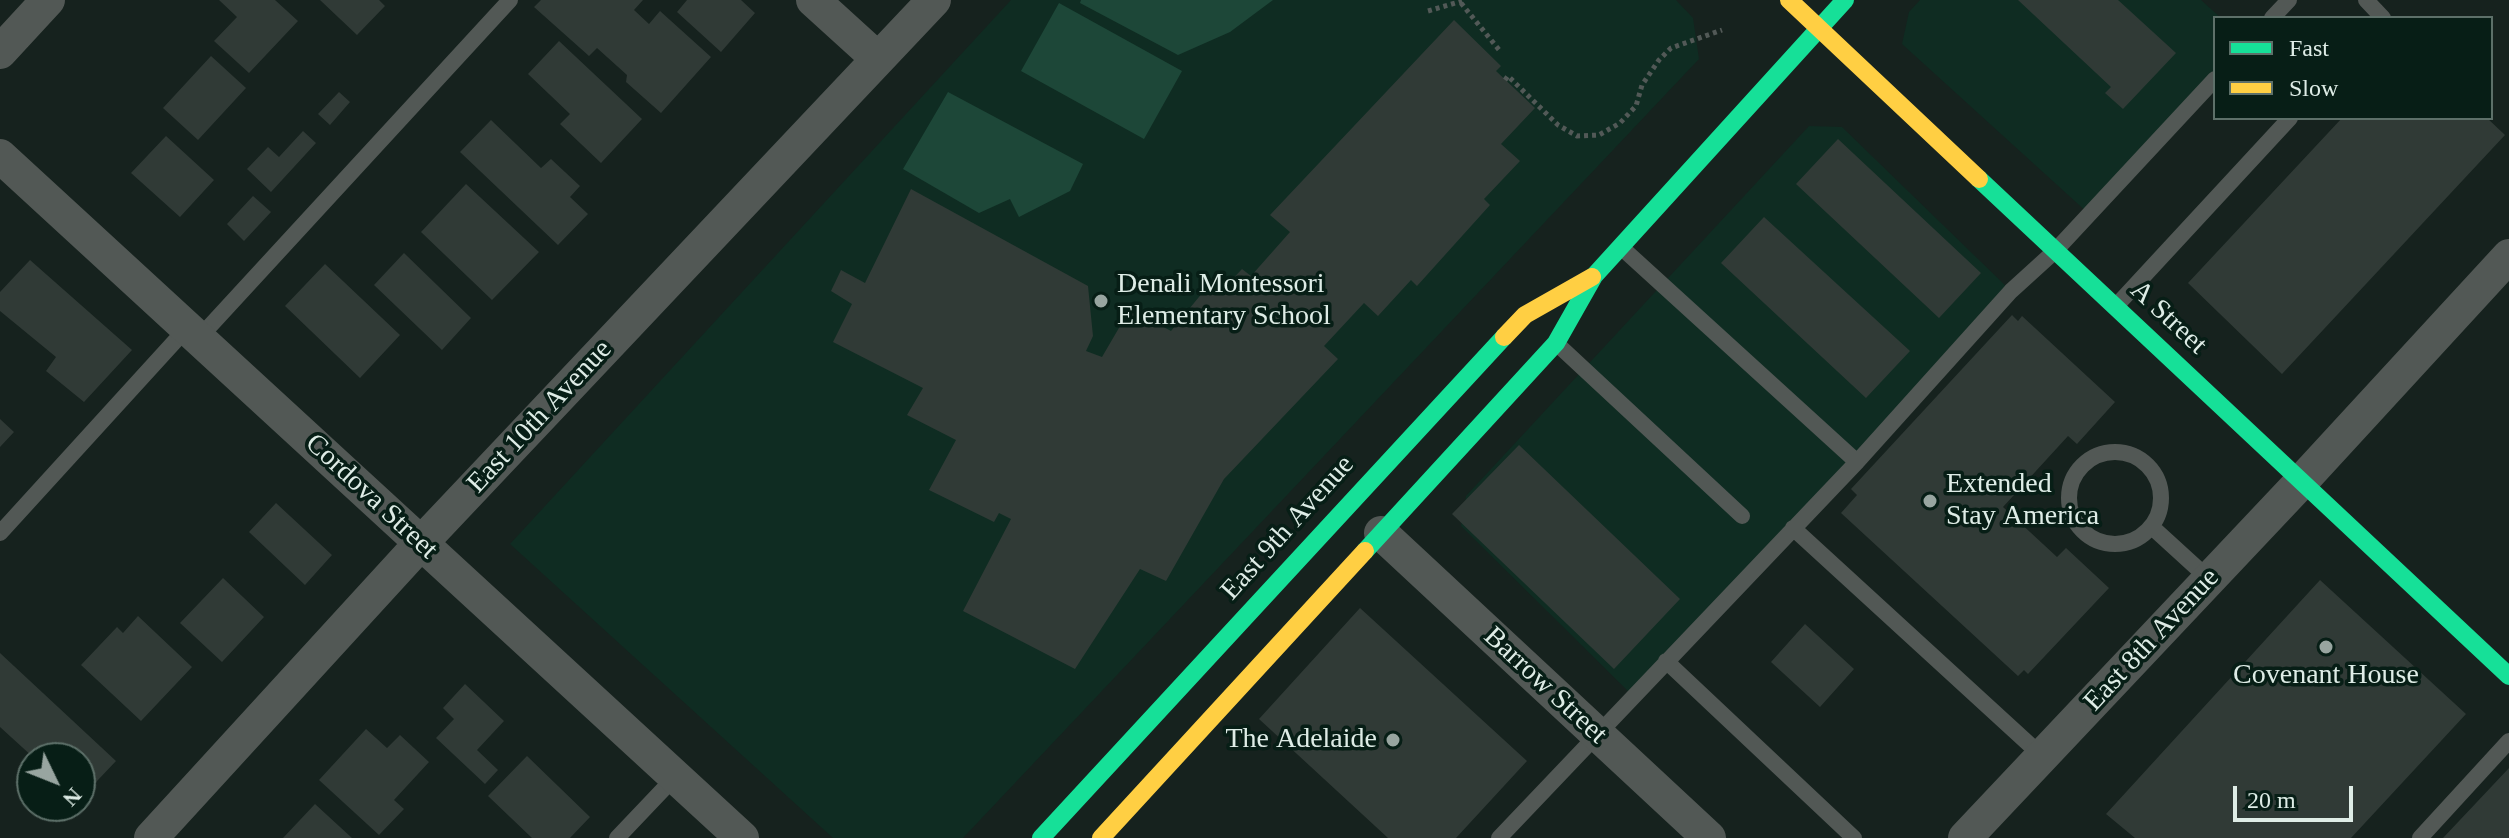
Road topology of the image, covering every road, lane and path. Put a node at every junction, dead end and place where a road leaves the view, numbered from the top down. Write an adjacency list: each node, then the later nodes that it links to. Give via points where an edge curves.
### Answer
1 (48, 0): 16 (street)
2 (510, 0): 27 (lane)
3 (813, 0): 17 (street)
4 (934, 0): 17 (street, East 10th Avenue)
5 (1789, 0): 13 (street, A Street)
6 (1845, 0): 13 (street, East 9th Avenue)
7 (2289, 0): 11 (lane)
8 (2366, 0): 12 (lane)
9 (1462, 1): 10 (path); 15 (path)
10 (1428, 11)
11 (2274, 16)
12 (2381, 16)
13 (1819, 29): 22 (street, East 9th Avenue); 23 (street, A Street)
14 (1722, 30): 18 (path, via 1671,48 1642,85 1636,106 1599,135 1577,136 1558,125 1508,76)
15 (1500, 51)
16 (0, 52)
17 (878, 59): 36 (street, East 10th Avenue)
18 (1505, 80)
19 (2213, 81): 23 (lane)
20 (2288, 120): 26 (lane)
21 (0, 156): 27 (street, Cordova Street)
22 (1621, 247): 25 (street, East 9th Avenue); 29 (lane)
23 (2055, 251): 26 (street, A Street); 29 (lane, via 2011,291)
24 (2509, 256): 30 (street, East 8th Avenue)
25 (1594, 276): 28 (street, East 9th Avenue); 47 (street, East 9th Avenue, via 1525,315)
26 (2115, 307): 30 (street, A Street)
27 (192, 334): 34 (lane); 36 (street, Cordova Street)
28 (1556, 343): 31 (lane); 35 (street, East 9th Avenue)
29 (1857, 462): 33 (lane)
30 (2301, 482): 37 (street, East 8th Avenue); 39 (street, A Street)
31 (1742, 516)
32 (2152, 527): 32 (lane, via 2160,514 2160,484 2142,460 2112,452 2084,463 2069,490 2072,517 2080,529 2103,544 2116,545 2130,543); 37 (lane)
33 (1793, 528): 38 (lane); 42 (lane)
34 (0, 533)
35 (1381, 533): 40 (street, Barrow Street); 48 (street, East 9th Avenue)
36 (422, 542): 43 (street, Cordova Street); 44 (street, East 10th Avenue)
37 (2209, 579): 42 (street, East 8th Avenue)
38 (1666, 661): 40 (lane); 51 (lane)
39 (2509, 676)
40 (1596, 734): 49 (lane); 50 (street, Barrow Street)
41 (2509, 741): 53 (lane)
42 (2042, 756): 52 (street, East 8th Avenue)
43 (675, 777): 45 (lane); 46 (street, Cordova Street)
44 (151, 838)
45 (617, 838)
46 (742, 838)
47 (1041, 838)
48 (1101, 838)
49 (1499, 838)
50 (1709, 838)
51 (1854, 838)
52 (1965, 838)
53 (2420, 838)

